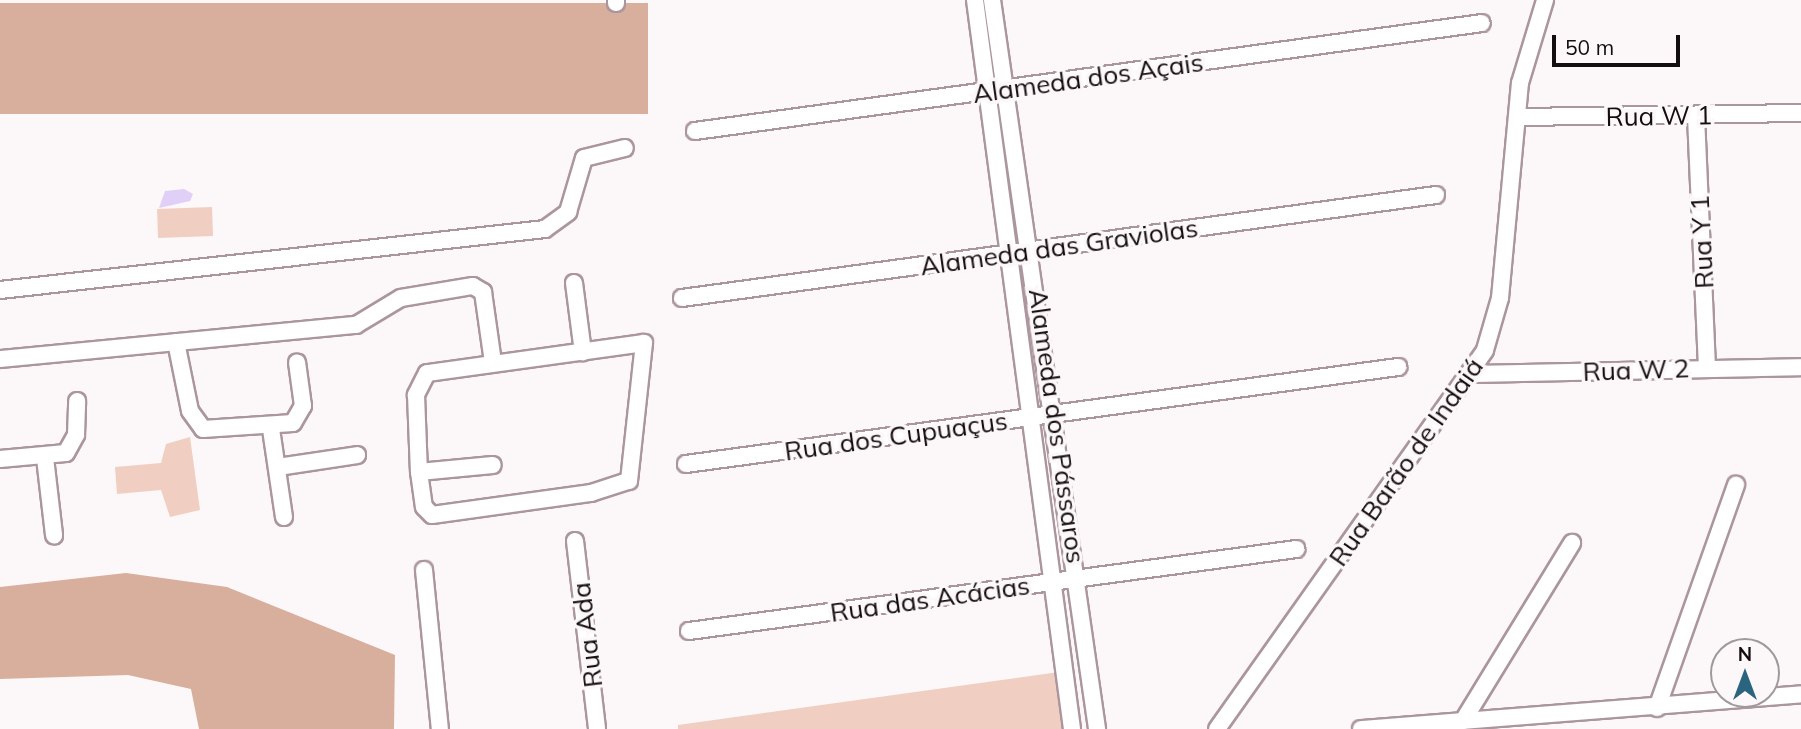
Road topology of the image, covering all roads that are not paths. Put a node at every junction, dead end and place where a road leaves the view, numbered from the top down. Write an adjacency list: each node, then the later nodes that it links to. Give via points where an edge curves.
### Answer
1 (975, 0): 6 (street, Alameda dos Pássaros)
2 (992, 0): 5 (street, Alameda dos Pássaros)
3 (1545, 0): 9 (street, Rua Barão de Indaiá, via 1527,44)
4 (1482, 23): 5 (street, Alameda dos Açais)
5 (1007, 90): 6 (street, Alameda dos Açais); 13 (street, Alameda dos Pássaros)
6 (987, 93): 10 (street, Alameda dos Açais); 14 (street, Alameda dos Pássaros)
7 (1801, 113): 8 (street, Rua W 1)
8 (1696, 116): 9 (street, Rua W 1); 25 (street, Rua Y 1)
9 (1517, 117): 26 (street, Rua Barão de Indaiá, via 1500,298)
10 (695, 131)
11 (625, 148): 16 (street, via 584,158 568,212 545,229)
12 (1436, 195): 13 (street, Alameda das Graviolas)
13 (1032, 251): 14 (street, Alameda das Graviolas); 28 (street, Alameda dos Pássaros)
14 (1010, 255): 17 (street, Alameda das Graviolas); 29 (street, Alameda dos Pássaros)
15 (574, 283): 19 (street)
16 (0, 290)
17 (682, 298)
18 (176, 342): 20 (street); 22 (street, via 356,325 401,298 473,286 483,292); 30 (street, via 193,421 227,432)
19 (583, 352): 22 (street); 37 (street, via 644,342 629,481 591,493 432,514 424,507)
20 (0, 359)
21 (297, 362): 30 (street, via 300,415)
22 (493, 362): 37 (street, via 426,373 418,380)
23 (1398, 367): 28 (street, Rua dos Cupuaçus)
24 (1801, 367): 25 (street, Rua W 2)
25 (1707, 368): 26 (street, Rua W 2)
26 (1471, 374): 55 (street, Rua Barão de Indaiá)
27 (78, 401): 32 (street, via 74,447)
28 (1056, 415): 29 (street, Rua dos Cupuaçus); 45 (street, Alameda dos Pássaros)
29 (1032, 418): 34 (street, Rua dos Cupuaçus); 46 (street, Alameda dos Pássaros)
30 (271, 429): 36 (street)
31 (357, 455): 36 (street)
32 (45, 458): 33 (street); 40 (street)
33 (0, 459)
34 (686, 464)
35 (492, 465): 37 (street)
36 (278, 467): 39 (street)
37 (419, 472)
38 (1737, 485): 49 (street)
39 (284, 517)
40 (54, 535)
41 (575, 541): 52 (street, Rua Ada)
42 (1572, 543): 50 (street)
43 (1296, 549): 45 (street, Rua das Acácias)
44 (424, 570): 51 (street)
45 (1079, 578): 46 (street, Rua das Acácias); 54 (street, Alameda dos Pássaros)
46 (1055, 582): 47 (street, Rua das Acácias); 53 (street, Alameda dos Pássaros)
47 (688, 631)
48 (1801, 694): 49 (street)
49 (1657, 708): 50 (street)
50 (1463, 721): 56 (street)
51 (440, 729)
52 (597, 729)
53 (1072, 729)
54 (1097, 729)
55 (1217, 729)
56 (1361, 729)

